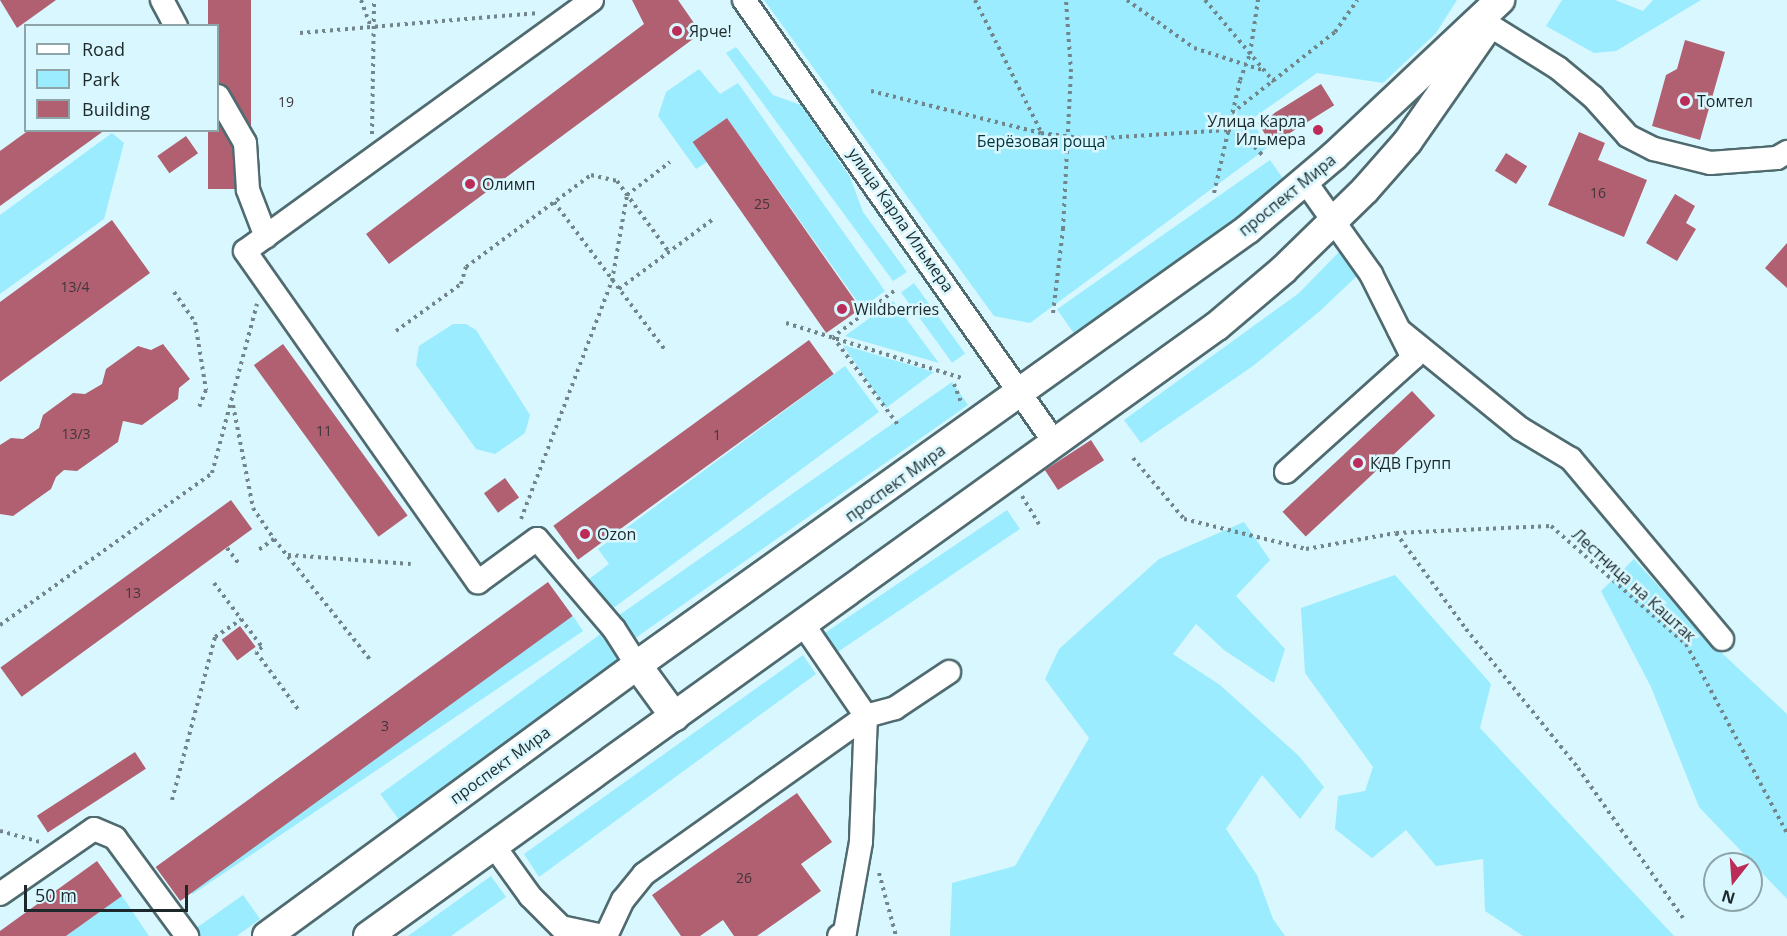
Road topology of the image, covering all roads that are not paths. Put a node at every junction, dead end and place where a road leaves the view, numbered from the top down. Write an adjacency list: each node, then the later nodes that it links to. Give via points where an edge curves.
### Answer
1 (162, 0): 5 (street)
2 (592, 0): 10 (street)
3 (744, 0): 12 (street, улица Карла Ильмера, via 996,354)
4 (1498, 8): 7 (street, via 1593,97 1628,136 1654,150 1710,163); 8 (main road, проспект Мира); 9 (main road, via 1408,141)
5 (175, 24)
6 (219, 98): 10 (street, via 245,143 249,190)
7 (1784, 160)
8 (1305, 181): 9 (street); 12 (main road, проспект Мира, via 1248,229)
9 (1336, 219): 11 (street, via 1371,274); 13 (main road, via 1284,270 1217,326)
10 (266, 237): 17 (street, via 245,251 262,280 478,582 537,538 614,629)
11 (1399, 330): 14 (street, via 1413,358); 16 (street, via 1521,429 1571,459)
12 (1019, 393): 13 (street, улица Карла Ильмера); 17 (main road, проспект Мира)
13 (1055, 443): 15 (main road)
14 (1286, 472)
15 (803, 624): 19 (street); 20 (main road)
16 (1722, 639)
17 (637, 665): 20 (main road); 24 (main road, проспект Мира)
18 (949, 672): 19 (street, via 894,708)
19 (866, 716): 26 (street, via 644,874 623,900); 27 (street, via 861,842 845,932)
20 (675, 717): 21 (main road)
21 (494, 846): 25 (main road); 26 (street, via 530,896 561,927)
22 (0, 894): 23 (street, via 94,829 114,838)
23 (187, 936)
24 (267, 936)
25 (368, 936)
26 (605, 936)
27 (839, 936)

